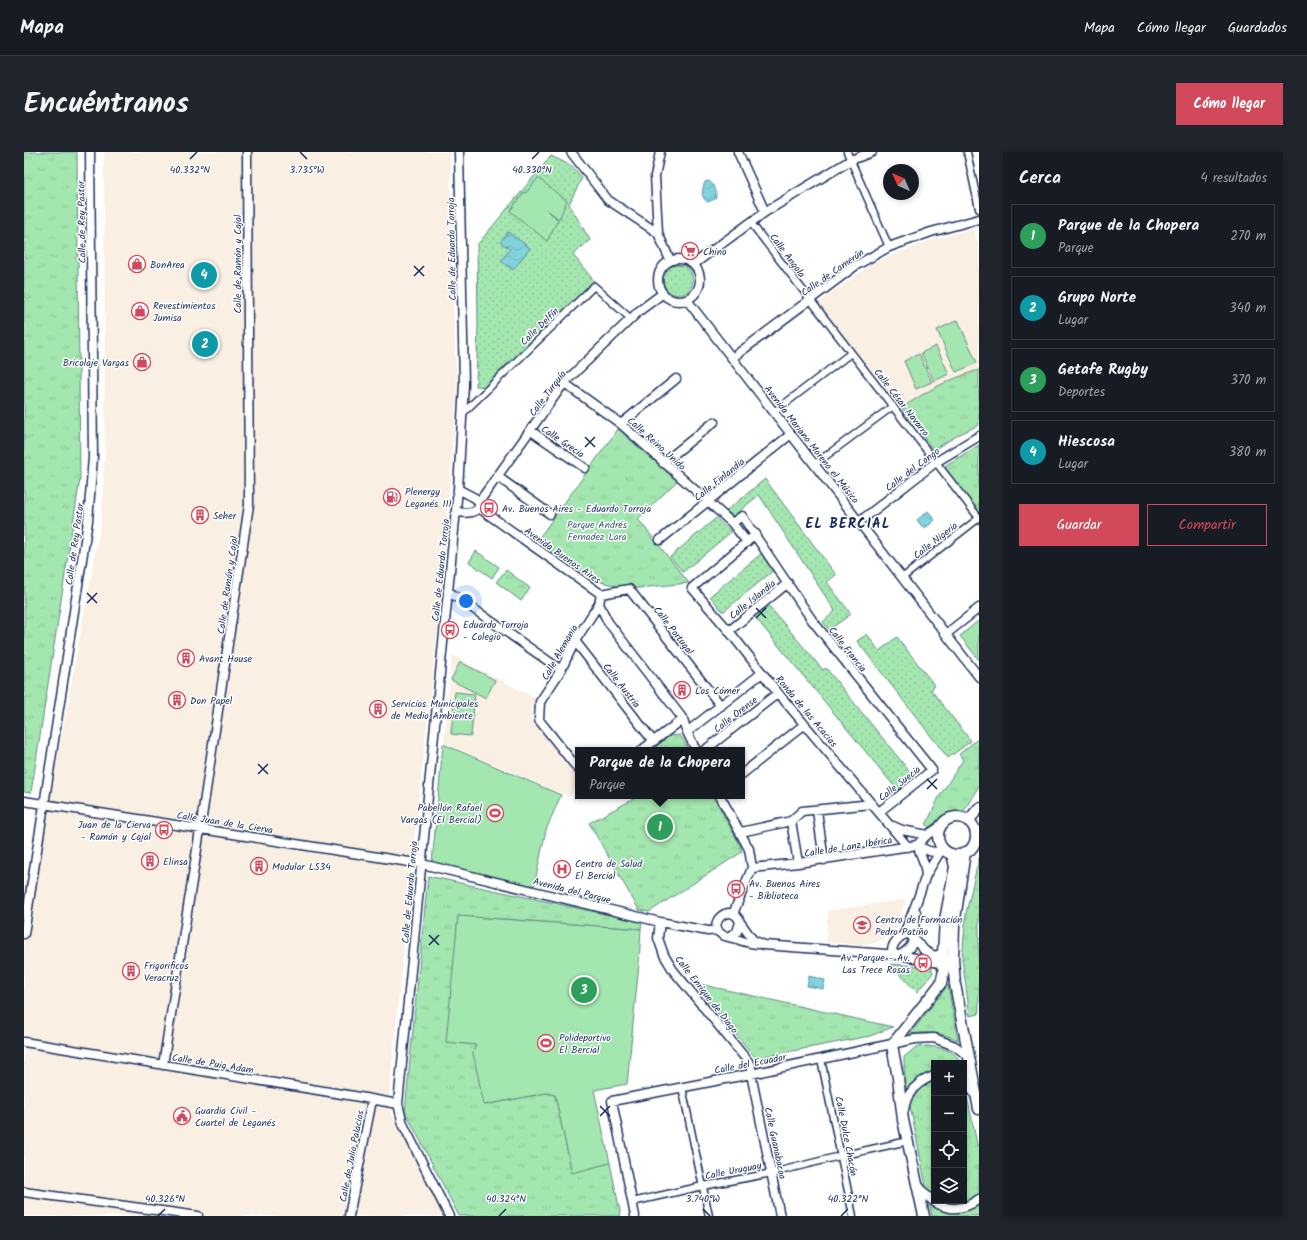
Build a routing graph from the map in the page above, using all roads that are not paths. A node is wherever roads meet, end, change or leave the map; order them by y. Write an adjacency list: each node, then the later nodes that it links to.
1 (90, 152): 77 (street, Calle de Rey Pastor)
2 (247, 152): 86 (street, Calle de Ramón y Cajal)
3 (459, 152): 29 (street, Calle de Eduardo Torroja)
4 (571, 152): 15 (street)
5 (660, 152): 15 (street)
6 (738, 152): 12 (street)
7 (847, 152): 10 (street)
8 (872, 152): 10 (street)
9 (966, 152): 11 (street)
10 (851, 160): 12 (street); 16 (street)
11 (979, 209)
12 (765, 212): 14 (street)
13 (979, 219): 16 (street, Calle de Camerún)
14 (751, 223): 18 (street); 21 (street, Calle Angola)
15 (658, 233): 17 (street)
16 (889, 247): 21 (street, Calle de Camerún)
17 (670, 260): 18 (street); 19 (street)
18 (694, 264): 20 (street)
19 (662, 294): 20 (street); 22 (street, Calle Turquía)
20 (688, 300): 24 (street, Avenida Mariano Moreno el Músico)
21 (809, 300): 23 (street, Calle César Navarro); 24 (street, Calle de Camerún)
22 (631, 319): 26 (street, Calle Turquía); 29 (street, Calle Delfín)
23 (851, 353): 27 (street, Calle César Navarro); 28 (street)
24 (732, 358): 28 (street, Avenida Mariano Moreno el Músico)
25 (676, 379): 31 (street)
26 (564, 383): 31 (street, Calle Reino Unido); 32 (street, Calle Turquía)
27 (892, 406): 35 (street, Calle César Navarro); 37 (street)
28 (774, 412): 33 (street, Avenida Mariano Moreno el Músico)
29 (462, 414): 40 (street, Calle de Eduardo Torroja)
30 (714, 422): 36 (street)
31 (621, 424): 36 (street, Calle Reino Unido)
32 (531, 431): 38 (street, Calle Grecia); 39 (street, Calle Turquía)
33 (791, 434): 37 (street, Avenida Mariano Moreno el Músico); 41 (street, Calle Finlandia)
34 (979, 436): 35 (street, Calle del Congo)
35 (936, 462): 45 (street, Calle César Navarro); 46 (street, Calle del Congo)
36 (664, 463): 41 (street, Calle Reino Unido)
37 (815, 464): 46 (street, Avenida Mariano Moreno el Músico)
38 (585, 468)
39 (498, 477): 42 (street, Calle Turquía); 44 (street)
40 (458, 489): 42 (street, Avenida Buenos Aires); 43 (street, Calle de Eduardo Torroja)
41 (707, 501): 47 (street, Calle Reino Unido); 49 (street, Calle Finlandia)
42 (479, 505): 43 (street); 54 (street, Avenida Buenos Aires)
43 (456, 512): 53 (street, Calle de Eduardo Torroja)
44 (550, 514)
45 (979, 518): 51 (street, Calle Nigeria)
46 (859, 522): 51 (street, Avenida Mariano Moreno el Músico)
47 (732, 523): 48 (street, Calle Francia); 50 (street, Calle Reino Unido)
48 (756, 534): 50 (street); 52 (street, Calle Francia)
49 (660, 540)
50 (747, 542): 57 (street, Ronda de las Acacias)
51 (902, 578): 58 (street, Avenida Mariano Moreno el Músico)
52 (788, 583): 57 (street, Calle Islandia); 73 (street, Calle Francia)
53 (448, 591): 60 (street); 96 (street, Calle de Eduardo Torroja)
54 (601, 594): 55 (street, Avenida Buenos Aires); 64 (street, Calle Portugal)
55 (599, 604): 59 (street, Calle Alemania); 65 (street)
56 (979, 608): 58 (street)
57 (729, 631): 61 (street, Ronda de las Acacias)
58 (946, 634): 62 (street, Avenida Mariano Moreno el Músico)
59 (575, 641): 60 (street, Calle Alemania); 68 (street, Calle Austria)
60 (561, 670): 72 (street, Calle Alemania)
61 (762, 673): 63 (street, Ronda de las Acacias); 64 (street)
62 (979, 677)
63 (778, 693): 66 (street, Ronda de las Acacias); 71 (street, Calle Orense)
64 (721, 706): 67 (street)
65 (683, 719): 67 (street); 68 (street)
66 (805, 724): 74 (street); 78 (street, Ronda de las Acacias)
67 (687, 732): 70 (street)
68 (653, 741): 69 (street)
69 (646, 747)
70 (694, 747)
71 (709, 747)
72 (575, 765)
73 (932, 770): 81 (street, Calle Suecia)
74 (745, 772)
75 (722, 799): 88 (street)
76 (24, 801): 77 (street, Calle Juan de la Cierva)
77 (44, 804): 86 (street, Calle Juan de la Cierva); 104 (street, Calle de Rey Pastor)
78 (872, 804): 80 (street); 81 (street, Ronda de las Acacias)
79 (979, 808): 83 (street)
80 (817, 811): 82 (street); 94 (street)
81 (879, 812): 84 (street, Ronda de las Acacias)
82 (791, 821): 88 (street); 95 (street)
83 (968, 821): 85 (street); 87 (street)
84 (889, 824): 89 (street); 91 (street, Ronda de las Acacias)
85 (941, 826): 89 (street); 92 (street)
86 (200, 828): 96 (street, Calle Juan de la Cierva); 118 (street, Calle de Ramón y Cajal)
87 (977, 829): 93 (street)
88 (741, 832): 97 (street)
89 (927, 835): 90 (street)
90 (918, 845): 91 (street, Calle de Lanz Ibérica); 92 (street); 98 (street)
91 (908, 847): 94 (street, Calle de Lanz Ibérica)
92 (946, 852): 93 (street); 98 (street); 111 (street)
93 (965, 852): 116 (street)
94 (824, 860): 95 (street, Calle de Lanz Ibérica)
95 (798, 863): 97 (street, Calle de Lanz Ibérica)
96 (422, 864): 101 (street, Avenida del Parque); 125 (street, Calle de Eduardo Torroja)
97 (752, 868): 100 (street)
98 (926, 875): 99 (street)
99 (917, 901): 105 (street); 107 (street)
100 (734, 914): 102 (street); 103 (street)
101 (660, 922): 103 (street, Avenida del Parque); 119 (street, Calle Enrique de Diago)
102 (740, 922): 106 (street); 108 (street)
103 (718, 930): 106 (street)
104 (24, 934)
105 (904, 934): 107 (street); 109 (street)
106 (729, 936): 108 (street)
107 (914, 938): 111 (street); 112 (street)
108 (764, 945): 110 (street)
109 (893, 945): 110 (street); 112 (street)
110 (869, 953): 112 (street)
111 (943, 953): 113 (street)
112 (897, 955): 113 (street)
113 (944, 970): 115 (street)
114 (24, 1042): 118 (street, Calle de Puig Adam)
115 (892, 1044): 116 (street, Calle del Ecuador); 117 (street, Calle del Ecuador); 127 (street)
116 (968, 1056): 123 (street)
117 (821, 1059): 119 (street, Calle del Ecuador); 129 (street, Calle Dulce Chacón)
118 (163, 1065): 124 (street, Calle de Puig Adam)
119 (751, 1074): 122 (street, Calle del Ecuador); 130 (street, Calle Guanabacoa)
120 (931, 1077): 127 (street)
121 (967, 1085): 123 (street)
122 (682, 1087): 132 (street); 135 (street, Calle del Ecuador)
123 (977, 1093): 126 (street)
124 (372, 1100): 125 (street, Calle de Puig Adam); 137 (street, Calle de Julio Palacios)
125 (398, 1104): 138 (street, Calle de Eduardo Torroja)
126 (979, 1109)
127 (903, 1120): 128 (street)
128 (908, 1142): 129 (street, Calle Uruguay); 131 (street)
129 (840, 1156): 130 (street, Calle Uruguay); 142 (street, Calle Dulce Chacón)
130 (772, 1173): 132 (street, Calle Uruguay); 141 (street, Calle Guanabacoa)
131 (918, 1185): 134 (street); 143 (street)
132 (703, 1186): 135 (street, Calle Uruguay); 140 (street)
133 (24, 1192): 136 (street)
134 (979, 1199)
135 (632, 1202): 139 (street)
136 (198, 1216)
137 (349, 1216)
138 (450, 1216)
139 (635, 1216)
140 (709, 1216)
141 (780, 1216)
142 (853, 1216)
143 (924, 1216)

